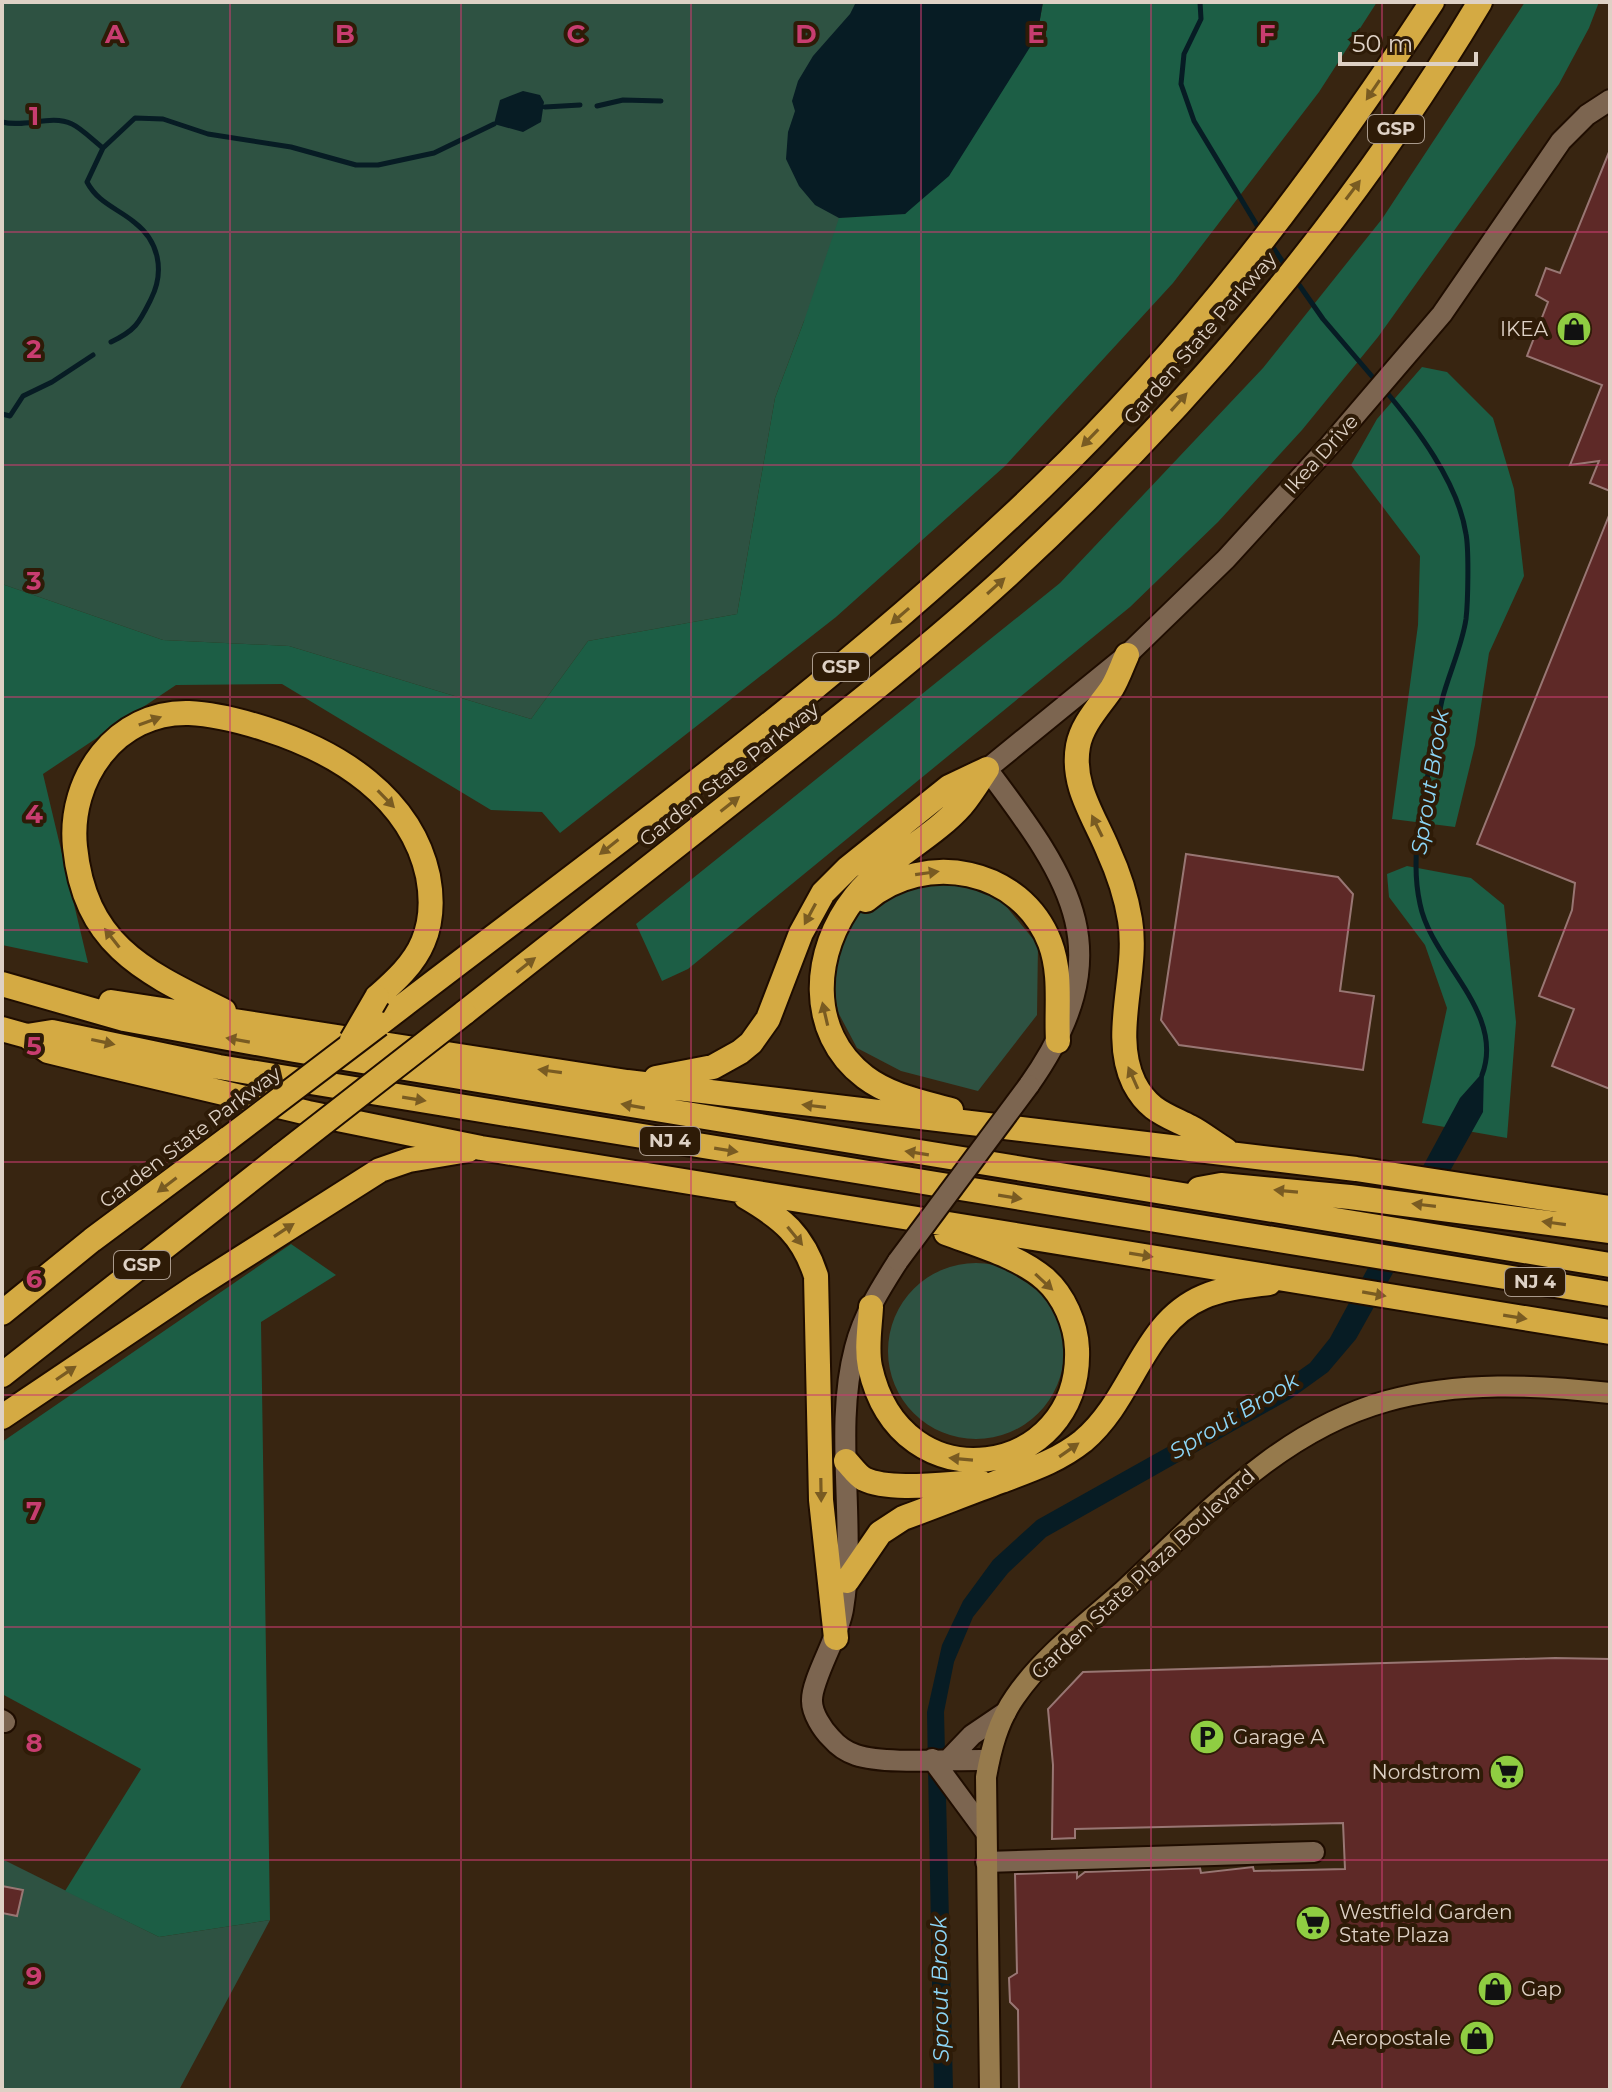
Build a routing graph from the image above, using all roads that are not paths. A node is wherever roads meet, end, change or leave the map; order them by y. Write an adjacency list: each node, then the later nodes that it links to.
1 (1432, 2): 13 (highway, Garden State Parkway / GSP, one-way to 13, bridge)
2 (1480, 2): 32 (highway, Garden State Parkway / GSP, one-way to 2, bridge)
3 (1610, 100): 4 (street, Ikea Drive)
4 (1127, 655): 5 (street, Ikea Drive); 17 (highway, one-way to 4)
5 (987, 769): 6 (highway); 12 (street); 14 (highway, one-way to 14)
6 (837, 925): 12 (highway, one-way to 12); 15 (highway, one-way to 6)
7 (2, 984): 8 (highway, NJ 4)
8 (48, 997): 9 (highway); 19 (highway, NJ 4, one-way to 8)
9 (248, 1023): 13 (highway, one-way to 13, bridge); 14 (highway, one-way to 9)
10 (2, 1029): 11 (highway, NJ 4)
11 (27, 1036): 16 (highway); 28 (highway, NJ 4, one-way to 28)
12 (1058, 1041): 29 (street, bridge)
13 (347, 1049): 30 (highway, Garden State Parkway / GSP, one-way to 30, bridge)
14 (627, 1082): 15 (highway, one-way to 14)
15 (1030, 1132): 17 (highway)
16 (481, 1148): 18 (highway); 34 (highway, one-way to 16)
17 (1230, 1153): 22 (highway)
18 (733, 1190): 24 (highway); 38 (highway, one-way to 38)
19 (1171, 1193): 22 (highway, one-way to 19); 26 (highway, NJ 4)
20 (1550, 1200): 21 (highway); 22 (highway); 23 (highway)
21 (1610, 1202)
22 (1499, 1204): 25 (highway, one-way to 22)
23 (1610, 1208)
24 (899, 1215): 27 (highway, one-way to 27); 29 (highway, one-way to 29)
25 (1610, 1231)
26 (1610, 1265)
27 (1303, 1281): 31 (highway, one-way to 31); 36 (highway, one-way to 27)
28 (1610, 1294)
29 (871, 1307): 35 (street)
30 (2, 1313)
31 (1610, 1332)
32 (2, 1375)
33 (1610, 1393): 39 (street, Garden State Plaza Boulevard)
34 (2, 1417)
35 (846, 1461): 36 (highway); 37 (street)
36 (998, 1482): 37 (highway)
37 (847, 1581): 38 (street)
38 (836, 1638): 40 (street)
39 (1006, 1712): 40 (street); 41 (street, Garden State Plaza Boulevard)
40 (941, 1759): 41 (street); 42 (street)
41 (989, 1760): 42 (street, Garden State Plaza Boulevard)
42 (985, 1831): 44 (street, Garden State Plaza Boulevard)
43 (1314, 1852): 44 (street)
44 (986, 1862): 45 (street, Garden State Plaza Boulevard)
45 (990, 2090)

